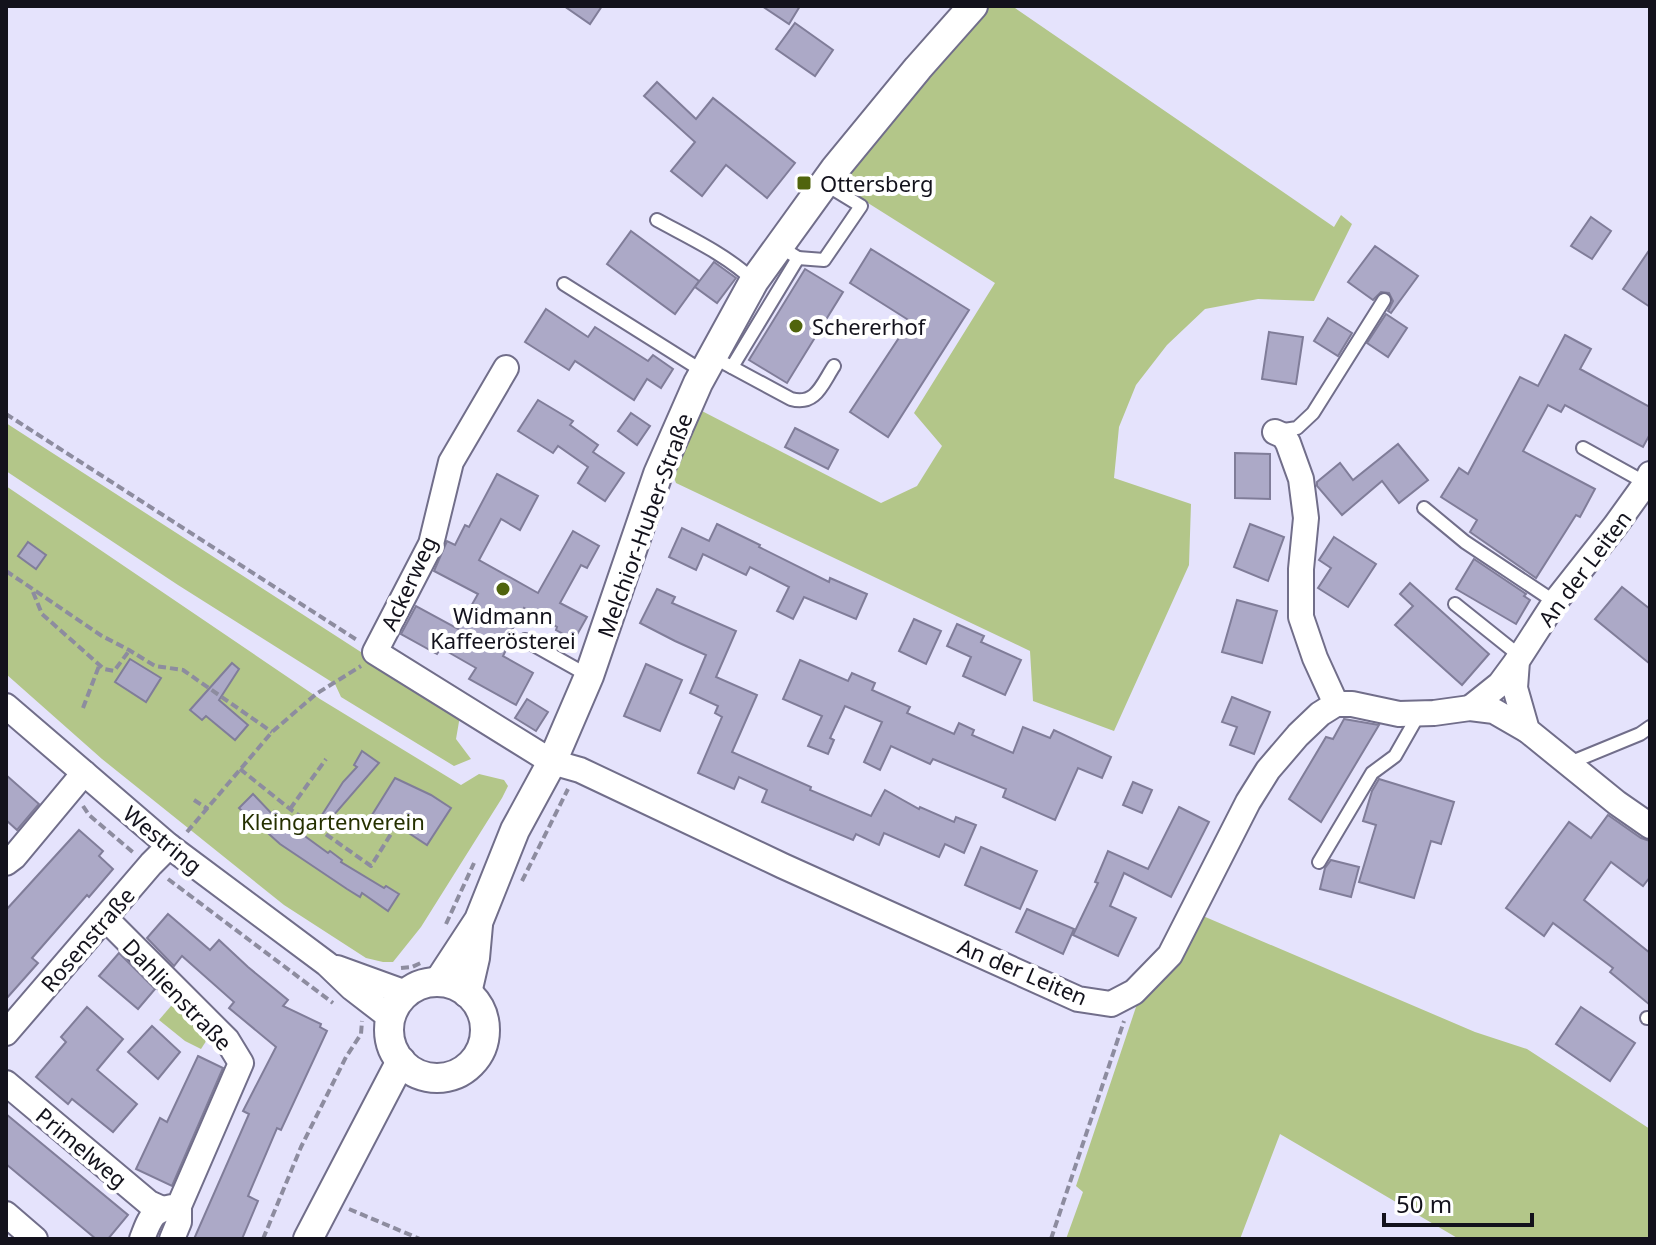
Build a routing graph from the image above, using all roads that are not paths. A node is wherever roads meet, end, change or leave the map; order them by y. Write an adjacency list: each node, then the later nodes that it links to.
1 (973, 6): 2 (street, Melchior-Huber-Straße)
2 (825, 184): 4 (street, Melchior-Huber-Straße); 4 (lane)
3 (657, 220): 5 (lane)
4 (789, 252): 5 (street, Melchior-Huber-Straße); 8 (lane)
5 (754, 281): 8 (street, Melchior-Huber-Straße)
6 (564, 284): 8 (lane)
7 (1384, 300): 11 (lane)
8 (716, 365): 9 (lane); 19 (street, Melchior-Huber-Straße)
9 (834, 366)
10 (506, 368): 26 (street, Ackerweg)
11 (1275, 432): 20 (street)
12 (1583, 448): 13 (lane)
13 (1648, 478): 15 (street, An der Leiten)
14 (1424, 508): 15 (lane)
15 (1555, 602): 18 (street, An der Leiten)
16 (1455, 604): 18 (lane)
17 (525, 640): 19 (lane)
18 (1518, 659): 22 (street, An der Leiten); 25 (street)
19 (589, 676): 26 (street, Melchior-Huber-Straße)
20 (1336, 704): 23 (street); 26 (street, An der Leiten)
21 (6, 706): 28 (street, Westring)
22 (1470, 708): 23 (street); 25 (street)
23 (1419, 714): 31 (lane)
24 (1650, 727): 27 (lane)
25 (1527, 730): 27 (street)
26 (552, 762): 34 (street, Melchior-Huber-Straße)
27 (1567, 764): 29 (street)
28 (77, 782): 30 (street, Westring); 32 (street)
29 (1650, 826)
30 (169, 846): 33 (street, Rosenstraße); 37 (street, Westring)
31 (1319, 862)
32 (6, 863)
33 (105, 918): 38 (street, Rosenstraße); 43 (street, Dahlienstraße)
34 (479, 920): 35 (street); 36 (street)
35 (433, 971): 36 (street); 37 (street)
36 (467, 993): 40 (street)
37 (387, 999): 39 (street)
38 (6, 1033)
39 (401, 1061): 40 (street); 42 (street)
40 (433, 1077): 42 (street)
41 (6, 1083): 43 (street, Primelweg)
42 (368, 1127): 48 (street)
43 (170, 1207): 46 (street, Dahlienstraße); 47 (street, Dahlienstraße)
44 (6, 1214): 45 (street)
45 (32, 1238)
46 (142, 1239)
47 (172, 1239)
48 (308, 1239)

